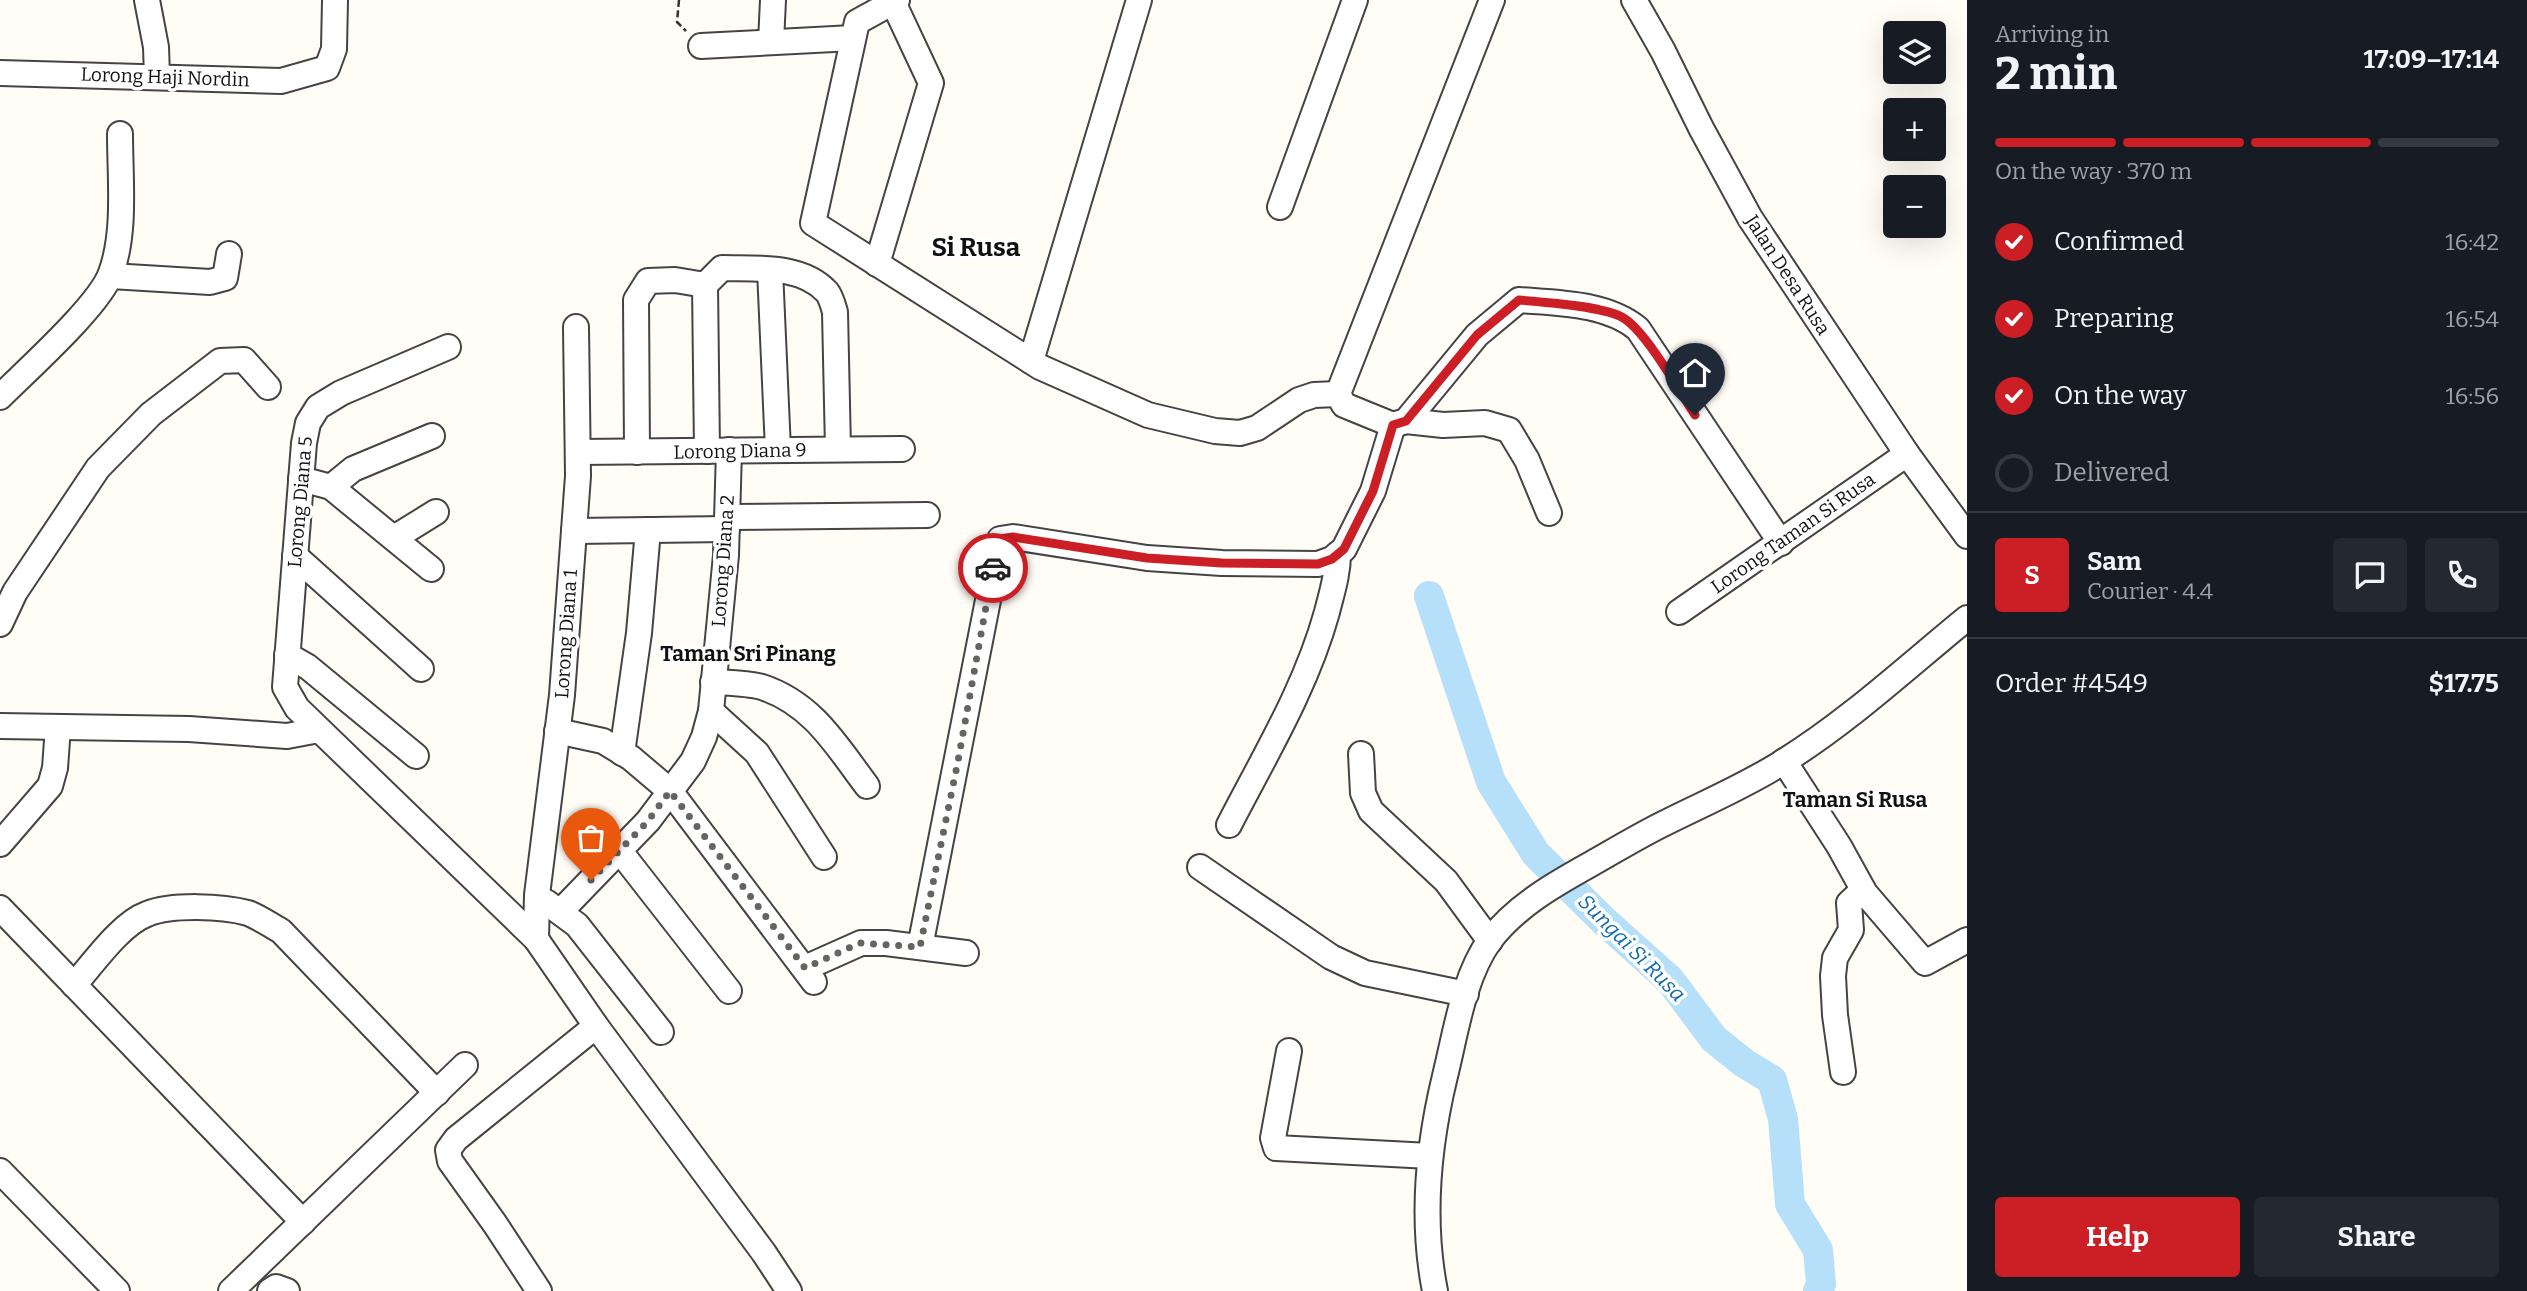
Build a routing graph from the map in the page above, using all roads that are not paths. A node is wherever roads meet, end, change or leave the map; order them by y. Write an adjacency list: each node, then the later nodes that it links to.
1 (146, 0): 13 (street)
2 (335, 0): 13 (street, Lorong Haji Nordin)
3 (773, 0): 10 (street)
4 (1139, 0): 23 (street)
5 (1355, 0): 15 (street)
6 (1492, 0): 25 (street)
7 (1633, 0): 35 (street, Jalan Desa Rusa)
8 (895, 1): 9 (street); 17 (street)
9 (853, 38): 10 (street); 17 (street)
10 (771, 42): 11 (street)
11 (701, 46)
12 (0, 73): 13 (street, Lorong Haji Nordin)
13 (157, 77)
14 (120, 134): 19 (street)
15 (1280, 207)
16 (229, 254): 19 (street)
17 (877, 264): 23 (street)
18 (770, 270): 20 (street); 29 (street); 31 (street)
19 (111, 276): 26 (street)
20 (705, 285): 32 (street, Lorong Diana 2); 34 (street)
21 (576, 327): 33 (street, Lorong Diana 1)
22 (448, 346): 36 (street, Lorong Diana 5)
23 (1031, 361): 25 (street)
24 (268, 387): 52 (street)
25 (1338, 394): 27 (street)
26 (0, 397)
27 (1399, 423): 39 (street); 46 (street); 47 (street)
28 (432, 436): 37 (street)
29 (838, 449): 30 (street, Lorong Diana 9); 31 (street, Lorong Diana 9)
30 (902, 449)
31 (778, 450): 32 (street, Lorong Diana 9)
32 (718, 451): 34 (street, Lorong Diana 9); 41 (street, Lorong Diana 2)
33 (578, 452): 34 (street, Lorong Diana 9); 43 (street, Lorong Diana 1)
34 (637, 452)
35 (1908, 454): 44 (street, Jalan Desa Rusa); 46 (street, Lorong Taman Si Rusa)
36 (300, 479): 37 (street); 48 (street, Lorong Diana 5)
37 (331, 487): 45 (street)
38 (436, 512): 45 (street)
39 (1549, 513)
40 (927, 515): 41 (street)
41 (727, 523): 42 (street); 55 (street, Lorong Diana 2)
42 (648, 530): 43 (street); 61 (street)
43 (574, 531): 60 (street, Lorong Diana 1)
44 (1967, 536)
45 (394, 538): 49 (street)
46 (1781, 543): 50 (street, Lorong Taman Si Rusa)
47 (1338, 554): 67 (street); 79 (street)
48 (295, 556): 53 (street, Lorong Diana 5); 54 (street)
49 (431, 569)
50 (1679, 611)
51 (1967, 618): 64 (street)
52 (0, 624)
53 (287, 655): 59 (street, Lorong Diana 5); 63 (street)
54 (421, 668)
55 (713, 682): 56 (street, Lorong Diana 2); 65 (street)
56 (711, 712): 66 (street, Lorong Diana 2); 70 (street)
57 (0, 726): 58 (street)
58 (58, 727): 59 (street); 68 (street)
59 (319, 730): 76 (street, Lorong Diana 5)
60 (557, 730): 61 (street); 73 (street, Lorong Diana 1)
61 (622, 753): 66 (street)
62 (1360, 754): 78 (street)
63 (416, 757)
64 (1784, 761): 72 (street); 78 (street)
65 (867, 786)
66 (670, 791): 69 (street, Lorong Diana 2); 79 (street)
67 (1229, 825)
68 (0, 844)
69 (620, 850): 75 (street, Lorong Diana 2); 82 (street)
70 (824, 856)
71 (1200, 867): 83 (street)
72 (1863, 890): 77 (street); 88 (street)
73 (537, 895): 75 (street); 76 (street, Lorong Diana 1)
74 (0, 908): 81 (street)
75 (560, 912): 85 (street)
76 (536, 939): 84 (street, Lorong Diana 5)
77 (1967, 940)
78 (1490, 941): 83 (street)
79 (920, 947): 80 (street)
80 (966, 953)
81 (74, 985): 89 (street); 92 (street)
82 (729, 990)
83 (1466, 994): 90 (street)
84 (596, 1026): 97 (street); 98 (street, Lorong Diana 5)
85 (662, 1031)
86 (1289, 1051): 90 (street)
87 (465, 1065): 89 (street)
88 (1843, 1072)
89 (437, 1093): 92 (street)
90 (1430, 1156): 99 (street)
91 (0, 1171): 93 (street)
92 (303, 1222): 94 (street)
93 (117, 1291)
94 (231, 1291)
95 (270, 1291): 96 (street)
96 (287, 1291)
97 (539, 1291)
98 (789, 1291)
99 (1436, 1291)

